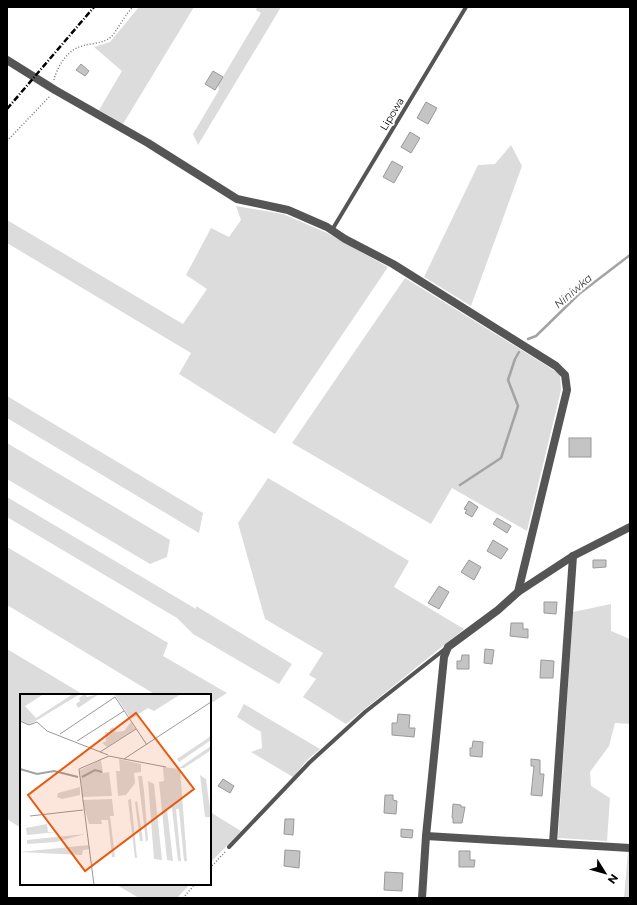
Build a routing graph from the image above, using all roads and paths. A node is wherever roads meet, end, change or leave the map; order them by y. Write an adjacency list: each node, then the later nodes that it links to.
1 (132, 7): 4 (path)
2 (466, 7): 6 (lane, Lipowa)
3 (7, 60): 4 (street)
4 (55, 90): 5 (path); 6 (street)
5 (7, 141)
6 (332, 230): 9 (street)
7 (630, 527): 8 (street)
8 (573, 556): 9 (street); 12 (street)
9 (518, 592): 10 (street)
10 (448, 647): 11 (street); 13 (lane)
11 (426, 836): 12 (street); 18 (street)
12 (553, 843): 14 (street)
13 (229, 847): 15 (path)
14 (630, 848)
15 (211, 867)
16 (194, 885): 17 (path)
17 (182, 898)
18 (422, 898)

